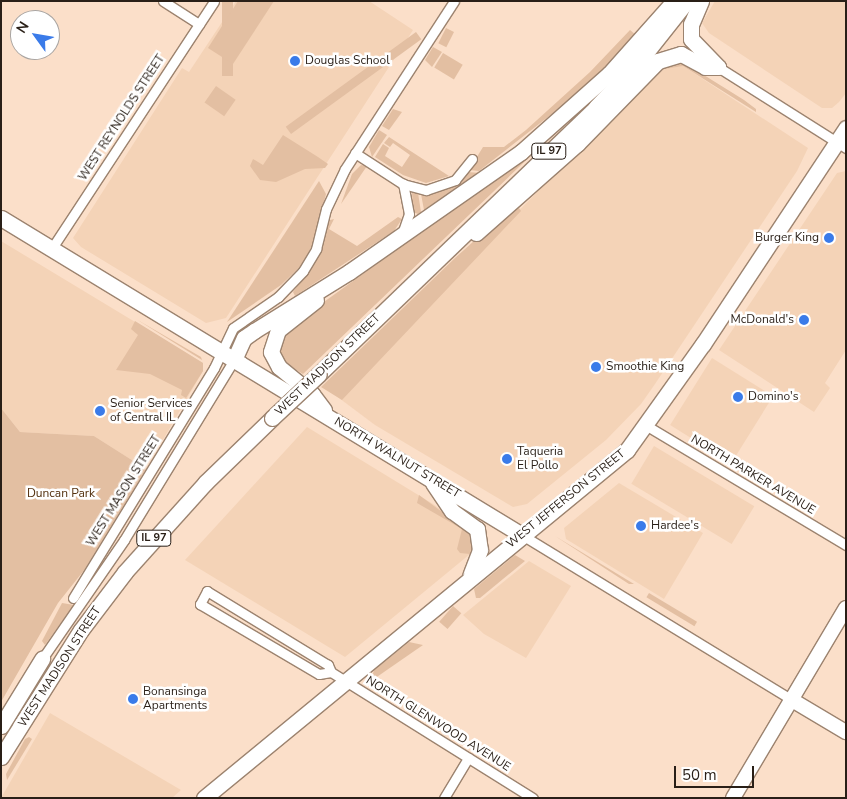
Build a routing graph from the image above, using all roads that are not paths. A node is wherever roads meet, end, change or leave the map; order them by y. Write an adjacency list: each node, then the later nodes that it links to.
1 (163, 1): 7 (street)
2 (214, 1): 7 (street, WEST REYNOLDS STREET)
3 (454, 1): 11 (street, WEST MASON STREET)
4 (674, 1): 15 (main road)
5 (687, 1): 18 (main road, WEST MADISON STREET / IL 97)
6 (701, 1): 8 (main road)
7 (199, 24): 16 (street, WEST REYNOLDS STREET)
8 (718, 67): 10 (street); 18 (main road)
9 (846, 128): 10 (main road, WEST JEFFERSON STREET)
10 (841, 145): 21 (main road, WEST JEFFERSON STREET)
11 (355, 153): 13 (street); 19 (street, WEST MASON STREET)
12 (472, 159): 13 (street)
13 (403, 184): 15 (street)
14 (1, 218): 16 (main road, NORTH WALNUT STREET)
15 (401, 236): 17 (main road)
16 (52, 248): 19 (main road, NORTH WALNUT STREET)
17 (349, 272): 19 (main road); 20 (main road)
18 (404, 293): 34 (main road, WEST MADISON STREET / IL 97, bridge)
19 (228, 356): 20 (main road, NORTH WALNUT STREET); 26 (street, WEST MASON STREET); 28 (street, WEST MASON STREET)
20 (329, 417): 22 (main road, NORTH WALNUT STREET)
21 (647, 426): 23 (main road, WEST JEFFERSON STREET); 24 (street, NORTH PARKER AVENUE)
22 (430, 479): 23 (main road, NORTH WALNUT STREET); 25 (main road)
23 (522, 535): 25 (main road, WEST JEFFERSON STREET); 31 (street, NORTH WALNUT STREET)
24 (846, 546)
25 (470, 578): 30 (main road, WEST JEFFERSON STREET)
26 (73, 598)
27 (846, 608): 31 (street)
28 (42, 659): 32 (main road)
29 (330, 672): 29 (street, NORTH GLENWOOD AVENUE); 30 (street, NORTH GLENWOOD AVENUE)
30 (346, 682): 35 (street, NORTH GLENWOOD AVENUE); 36 (main road, WEST JEFFERSON STREET)
31 (792, 700): 33 (street); 39 (street)
32 (1, 726)
33 (846, 732)
34 (1, 756)
35 (468, 758): 37 (street); 38 (street, NORTH GLENWOOD AVENUE)
36 (204, 798)
37 (444, 798)
38 (533, 798)
39 (732, 798)

